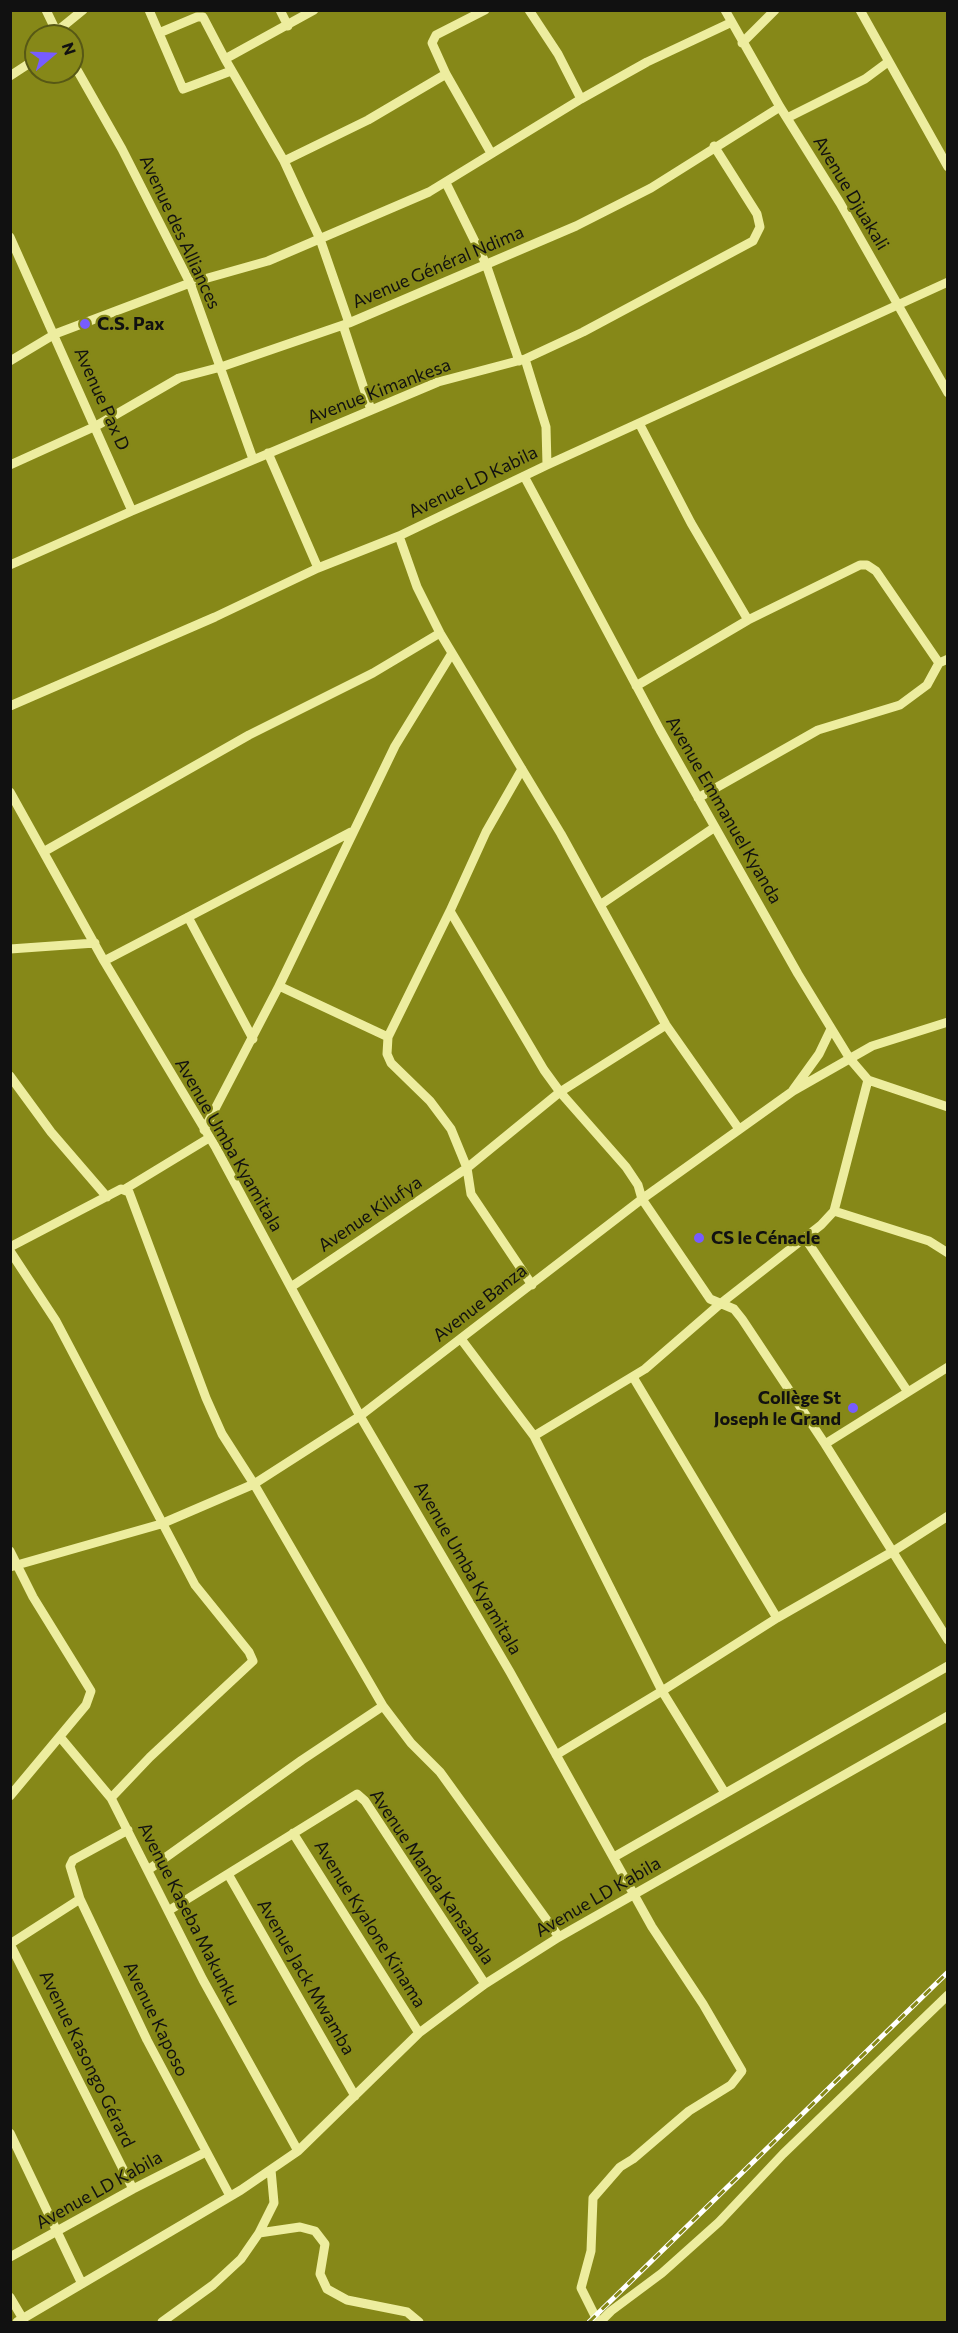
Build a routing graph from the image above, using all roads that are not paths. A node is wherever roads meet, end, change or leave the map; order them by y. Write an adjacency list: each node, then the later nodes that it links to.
1 (46, 10): 13 (street)
2 (83, 10): 14 (street)
3 (149, 10): 16 (street)
4 (280, 10): 15 (street)
5 (314, 10): 15 (street)
6 (484, 10): 11 (street)
7 (529, 10): 25 (street)
8 (724, 10): 12 (street, Avenue Djuakali)
9 (775, 10): 17 (street)
10 (860, 10): 19 (street)
11 (469, 14): 22 (street)
12 (730, 23): 17 (street, Avenue Djuakali); 25 (street)
13 (52, 24)
14 (68, 24)
15 (288, 26): 18 (street)
16 (159, 33): 18 (street); 21 (street)
17 (742, 43): 26 (street, Avenue Djuakali)
18 (225, 59): 21 (street)
19 (888, 62): 27 (street); 31 (street)
20 (24, 67): 23 (street)
21 (231, 71): 30 (street)
22 (446, 74): 29 (street); 30 (street)
23 (10, 76)
24 (84, 82): 37 (street, Avenue des Alliances)
25 (581, 99): 29 (street)
26 (780, 106): 27 (street, Avenue Djuakali); 28 (street, Avenue Général Ndima)
27 (787, 118): 38 (street, Avenue Djuakali)
28 (714, 146): 35 (street, Avenue Général Ndima); 41 (street, Avenue Kimankesa)
29 (491, 153): 32 (street)
30 (284, 161): 34 (street)
31 (948, 167)
32 (446, 183): 34 (street); 35 (street)
33 (10, 237): 40 (street, Avenue Pax D)
34 (320, 239): 37 (street); 39 (street)
35 (486, 264): 39 (street, Avenue Général Ndima); 41 (street)
36 (948, 282): 38 (street, Avenue LD Kabila)
37 (190, 283): 40 (street); 43 (street, Avenue des Alliances)
38 (898, 304): 44 (street, Avenue Djuakali); 46 (street, Avenue LD Kabila)
39 (346, 324): 43 (street, Avenue Général Ndima); 45 (street)
40 (55, 334): 42 (street); 47 (street, Avenue Pax D)
41 (522, 360): 45 (street, Avenue Kimankesa); 51 (street)
42 (10, 361)
43 (221, 367): 47 (street, Avenue Général Ndima); 49 (street, Avenue des Alliances)
44 (948, 393)
45 (371, 410): 48 (street, Avenue Kimankesa)
46 (639, 423): 51 (street, Avenue LD Kabila); 57 (street)
47 (96, 426): 50 (street, Avenue Général Ndima); 53 (street, Avenue Pax D)
48 (268, 453): 49 (street, Avenue Kimankesa); 56 (street)
49 (253, 459): 53 (street, Avenue Kimankesa)
50 (10, 465)
51 (547, 465): 52 (street, Avenue LD Kabila)
52 (524, 476): 54 (street, Avenue LD Kabila); 61 (street, Avenue Emmanuel Kyanda)
53 (132, 511): 55 (street, Avenue Kimankesa)
54 (399, 536): 56 (street, Avenue LD Kabila); 58 (street)
55 (10, 566)
56 (318, 568): 62 (street, Avenue LD Kabila)
57 (748, 621): 60 (street); 61 (street)
58 (440, 633): 59 (street); 68 (street)
59 (452, 653): 63 (street); 67 (street)
60 (944, 661): 65 (street)
61 (636, 686): 65 (street, Avenue Emmanuel Kyanda)
62 (10, 706)
63 (522, 770): 69 (street); 70 (street)
64 (10, 792): 68 (street, Avenue Umba Kyamitala)
65 (698, 798): 66 (street, Avenue Emmanuel Kyanda)
66 (715, 827): 69 (street); 78 (street, Avenue Emmanuel Kyanda)
67 (351, 832): 71 (street); 75 (street)
68 (45, 851): 72 (street, Avenue Umba Kyamitala)
69 (600, 905): 77 (street)
70 (450, 911): 79 (street); 85 (street)
71 (188, 917): 74 (street); 80 (street)
72 (95, 943): 73 (street); 74 (street, Avenue Umba Kyamitala)
73 (10, 949)
74 (104, 961): 88 (street, Avenue Umba Kyamitala)
75 (279, 986): 79 (street); 80 (street)
76 (948, 1022): 81 (street, Avenue Banza)
77 (666, 1025): 85 (street, Avenue Kilufya); 87 (street)
78 (831, 1029): 81 (street, Avenue Emmanuel Kyanda); 84 (street)
79 (388, 1037): 89 (street)
80 (253, 1039): 88 (street)
81 (850, 1059): 83 (street, Avenue Emmanuel Kyanda); 84 (street, Avenue Banza)
82 (10, 1076): 91 (street)
83 (868, 1080): 86 (street); 93 (street)
84 (793, 1091): 87 (street, Avenue Banza)
85 (560, 1092): 89 (street, Avenue Kilufya); 92 (street)
86 (948, 1107)
87 (739, 1129): 92 (street, Avenue Banza)
88 (207, 1134): 90 (street); 98 (street, Avenue Umba Kyamitala)
89 (467, 1168): 97 (street); 98 (street, Avenue Kilufya)
90 (125, 1189): 91 (street); 107 (street)
91 (107, 1197): 95 (street)
92 (642, 1199): 97 (street, Avenue Banza); 99 (street)
93 (834, 1211): 94 (street); 96 (street)
94 (805, 1238): 99 (street); 103 (street)
95 (10, 1249): 109 (street)
96 (948, 1253)
97 (532, 1285): 100 (street, Avenue Banza)
98 (291, 1287): 104 (street, Avenue Umba Kyamitala)
99 (720, 1304): 102 (street); 106 (street)
100 (461, 1339): 104 (street, Avenue Banza); 105 (street)
101 (948, 1367): 103 (street)
102 (633, 1377): 105 (street); 113 (street)
103 (908, 1392): 106 (street)
104 (360, 1416): 107 (street, Avenue Banza); 120 (street, Avenue Umba Kyamitala)
105 (534, 1436): 116 (street)
106 (825, 1444): 111 (street)
107 (254, 1484): 109 (street, Avenue Banza); 117 (street)
108 (948, 1515): 111 (street)
109 (161, 1524): 112 (street, Avenue Banza); 123 (street)
110 (10, 1551): 112 (street)
111 (892, 1552): 113 (street); 114 (street)
112 (13, 1565): 119 (street)
113 (777, 1618): 116 (street)
114 (948, 1640)
115 (948, 1666): 121 (street, Avenue LD Kabila)
116 (662, 1692): 120 (street); 121 (street)
117 (383, 1706): 127 (street); 132 (street)
118 (948, 1716): 129 (street, Avenue LD Kabila)
119 (60, 1737): 122 (street); 123 (street, Avenue Kaseba Makunku)
120 (556, 1755): 126 (street, Avenue Umba Kyamitala)
121 (725, 1793): 126 (street, Avenue LD Kabila)
122 (10, 1796)
123 (111, 1798): 124 (street, Avenue Kaseba Makunku)
124 (128, 1830): 127 (street, Avenue Kaseba Makunku); 130 (street, Avenue Kaposo)
125 (292, 1833): 128 (street, Avenue Manda Kansabala); 134 (street, Avenue Manda Kansabala); 136 (street, Avenue Kyalone Kinama)
126 (614, 1857): 129 (street, Avenue Umba Kyamitala)
127 (148, 1870): 131 (street, Avenue Kaseba Makunku)
128 (228, 1874): 131 (street, Avenue Manda Kansabala); 137 (street, Avenue Jack Mwamba)
129 (634, 1894): 132 (street, Avenue LD Kabila); 152 (street, Avenue Umba Kyamitala)
130 (80, 1899): 133 (street); 140 (street, Avenue Kaposo)
131 (168, 1911): 139 (street, Avenue Kaseba Makunku)
132 (559, 1937): 134 (street, Avenue LD Kabila)
133 (10, 1944): 142 (street, Avenue Kasongo Gérard)
134 (485, 1984): 136 (street, Avenue LD Kabila)
135 (948, 1995): 152 (street)
136 (419, 2033): 137 (street, Avenue LD Kabila)
137 (355, 2096): 139 (street, Avenue LD Kabila)
138 (10, 2133): 144 (street)
139 (298, 2151): 141 (street, Avenue LD Kabila)
140 (204, 2153): 142 (street, Avenue LD Kabila); 143 (street, Avenue Kaposo)
141 (272, 2170): 143 (street, Avenue LD Kabila); 145 (street)
142 (133, 2189): 144 (street, Avenue LD Kabila)
143 (230, 2196): 147 (street, Avenue LD Kabila)
144 (58, 2232): 146 (street, Avenue LD Kabila); 147 (street)
145 (259, 2233): 150 (street); 151 (street)
146 (10, 2257)
147 (82, 2284): 149 (street, Avenue LD Kabila)
148 (10, 2297): 149 (street)
149 (20, 2321)
150 (162, 2322)
151 (419, 2322)
152 (599, 2322)

